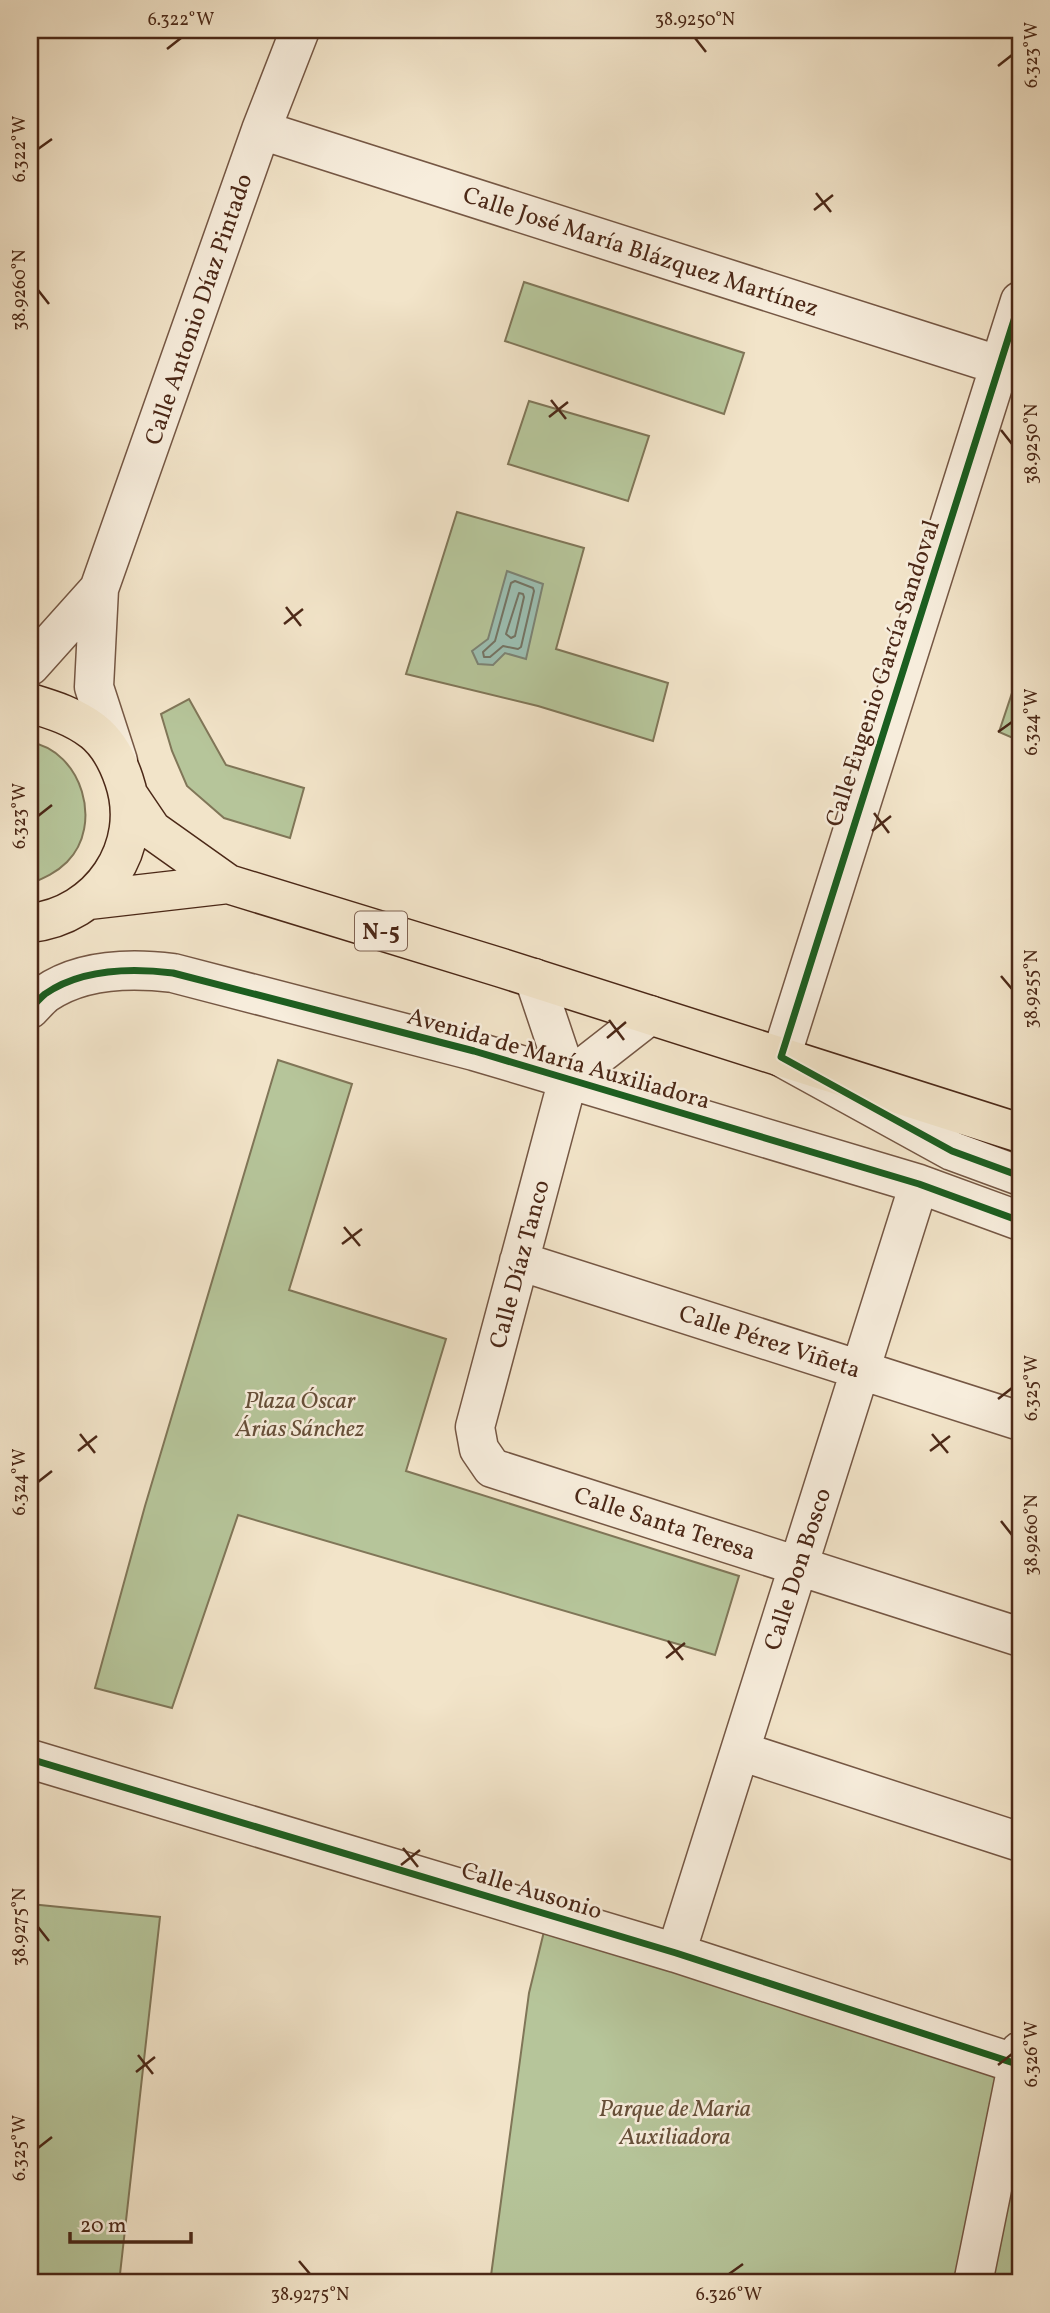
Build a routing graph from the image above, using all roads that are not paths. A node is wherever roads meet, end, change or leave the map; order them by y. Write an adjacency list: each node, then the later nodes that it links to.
1 (300, 30): 2 (street, Calle Antonio Díaz Pintado)
2 (261, 130): 4 (street, Calle José María Blázquez Martínez); 5 (street, Calle Antonio Díaz Pintado)
3 (1020, 301): 4 (street, Calle Eugenio García Sandoval)
4 (1010, 368): 15 (street, Calle Eugenio García Sandoval)
5 (100, 589): 6 (street, Calle Antonio Díaz Pintado); 8 (street, Calle Antonio Díaz Pintado)
6 (30, 666)
7 (30, 704): 8 (highway, N-5)
8 (124, 778): 9 (highway, N-5); 10 (highway, N-5)
9 (228, 884): 10 (highway, N-5); 12 (highway, N-5)
10 (89, 900): 11 (highway, N-5)
11 (34, 926)
12 (534, 978): 14 (highway, N-5); 16 (street)
13 (30, 1009): 16 (street, Avenida de María Auxiliadora)
14 (650, 1016): 15 (highway, N-5); 16 (street)
15 (781, 1057): 17 (highway, N-5); 20 (street)
16 (568, 1079): 21 (street, Avenida de María Auxiliadora); 23 (street, Calle Díaz Tanco)
17 (855, 1081): 18 (street); 19 (highway, N-5)
18 (1020, 1112)
19 (1020, 1133)
20 (1020, 1176)
21 (919, 1184): 22 (street, Avenida de María Auxiliadora); 24 (street, Calle Don Bosco)
22 (1020, 1221)
23 (519, 1261): 24 (street, Calle Pérez Viñeta); 26 (street, Calle Díaz Tanco)
24 (860, 1370): 25 (street, Calle Pérez Viñeta); 27 (street, Calle Don Bosco)
25 (1020, 1421)
26 (479, 1449): 27 (street, Calle Santa Teresa)
27 (798, 1566): 28 (street, Calle Santa Teresa); 29 (street, Calle Don Bosco)
28 (1020, 1637)
29 (740, 1751): 31 (street); 32 (street, Calle Don Bosco)
30 (30, 1759): 32 (street, Calle Ausonio)
31 (1020, 1842)
32 (676, 1953): 33 (street, Calle Ausonio)
33 (1019, 2060): 34 (street)
34 (973, 2283)

